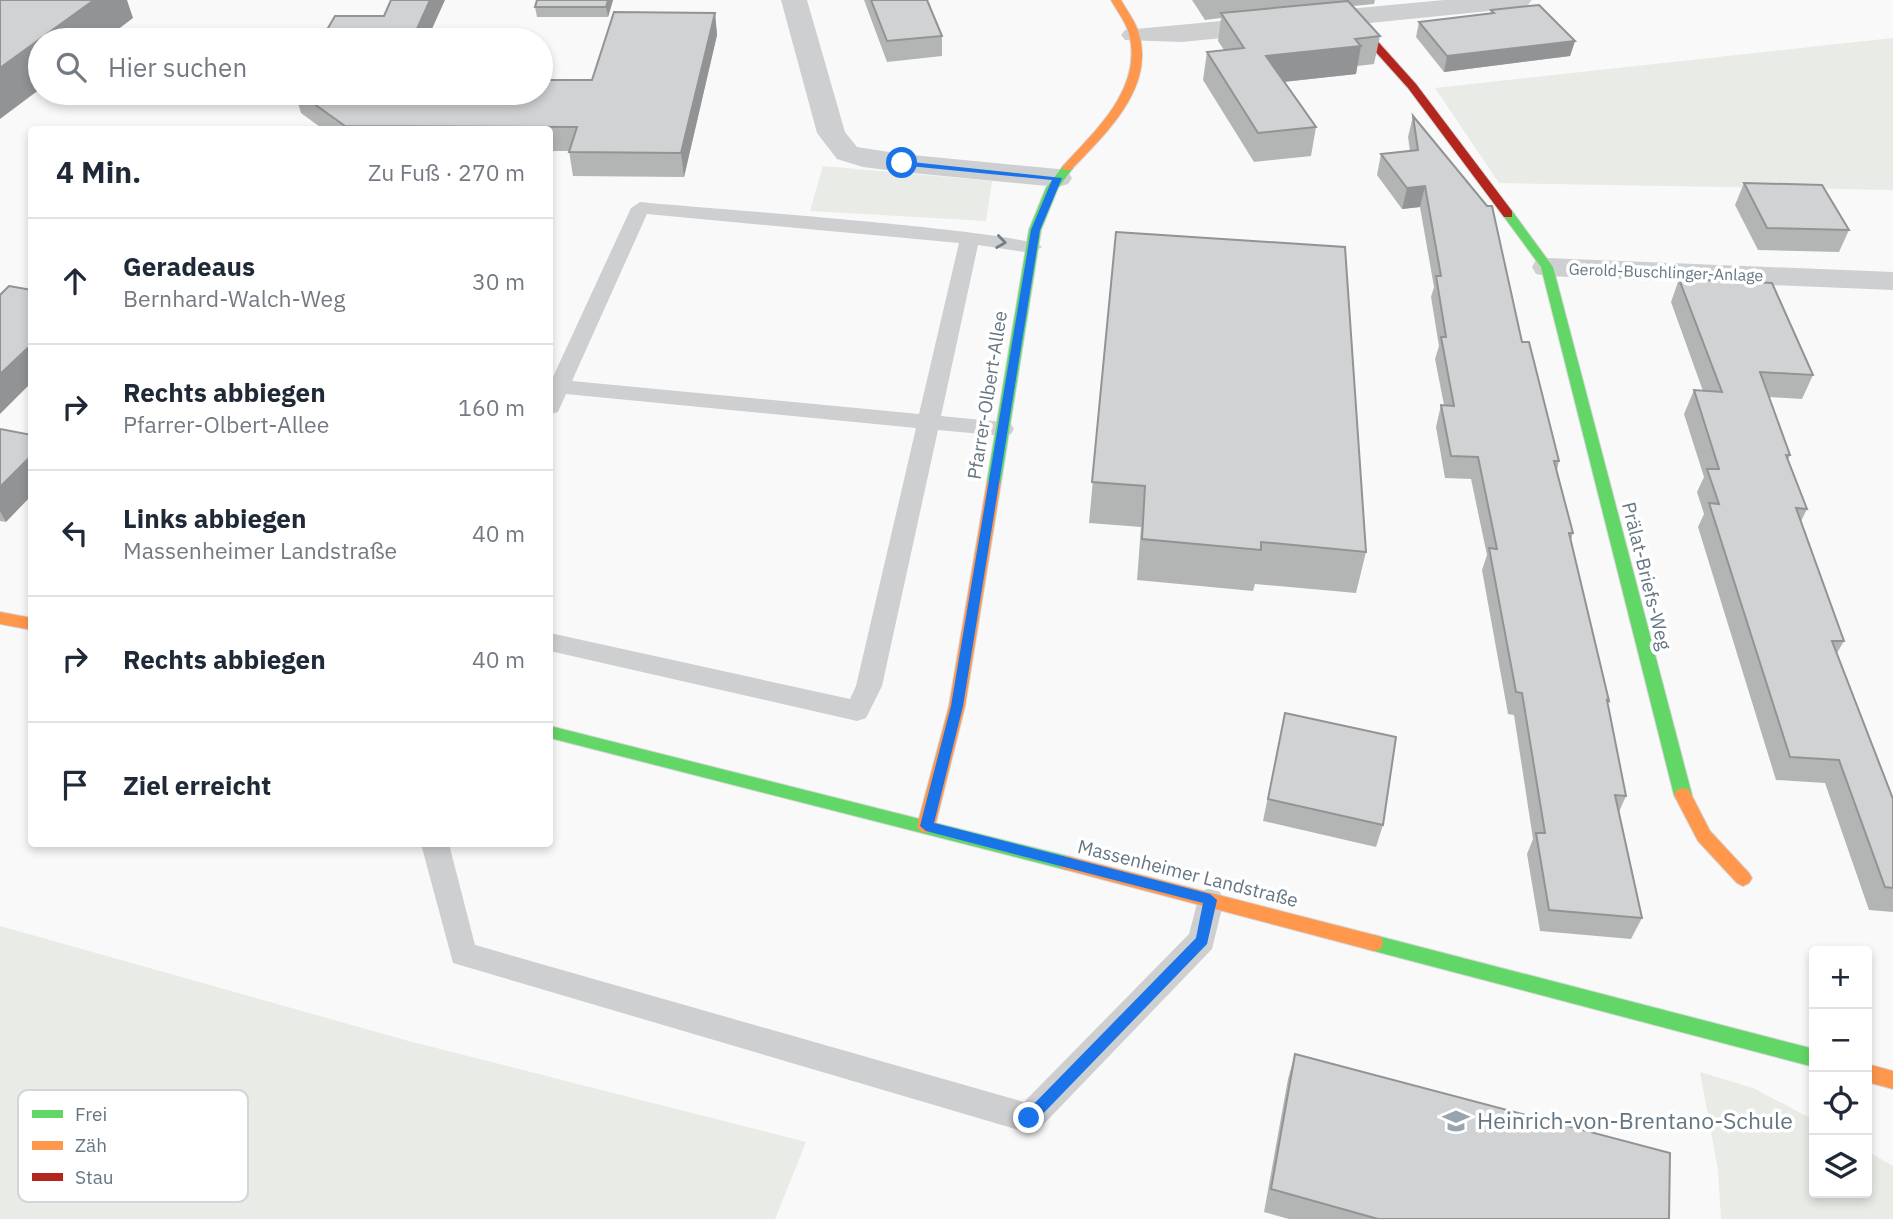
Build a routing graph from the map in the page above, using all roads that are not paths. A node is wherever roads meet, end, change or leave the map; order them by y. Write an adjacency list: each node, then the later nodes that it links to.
1 (794, 0): 7 (street)
2 (1116, 0): 6 (street, Pfarrer-Olbert-Allee)
3 (1519, 0): 4 (street)
4 (1409, 6): 5 (street)
5 (1351, 18): 6 (street); 10 (street, Gerold-Buschlinger-Anlage)
6 (1134, 35): 7 (street, Pfarrer-Olbert-Allee)
7 (1058, 178): 9 (street, Pfarrer-Olbert-Allee)
8 (970, 238): 9 (lane, one-way to 9); 12 (lane); 13 (lane)
9 (1032, 247): 14 (street, Pfarrer-Olbert-Allee)
10 (1547, 267): 11 (street, Gerold-Buschlinger-Anlage); 21 (street, Prälat-Briefs-Weg)
11 (1893, 281)
12 (554, 386): 13 (lane)
13 (928, 422): 14 (lane); 17 (lane)
14 (1003, 429): 19 (street, Pfarrer-Olbert-Allee)
15 (0, 618): 16 (street)
16 (28, 623)
17 (553, 643)
18 (553, 733): 19 (street, Massenheimer Landstraße)
19 (926, 826): 22 (street, Massenheimer Landstraße)
20 (436, 847): 22 (lane)
21 (1743, 878)
22 (1210, 900): 23 (street, Massenheimer Landstraße)
23 (1809, 1057)
24 (1872, 1074): 25 (street)
25 (1893, 1080)

